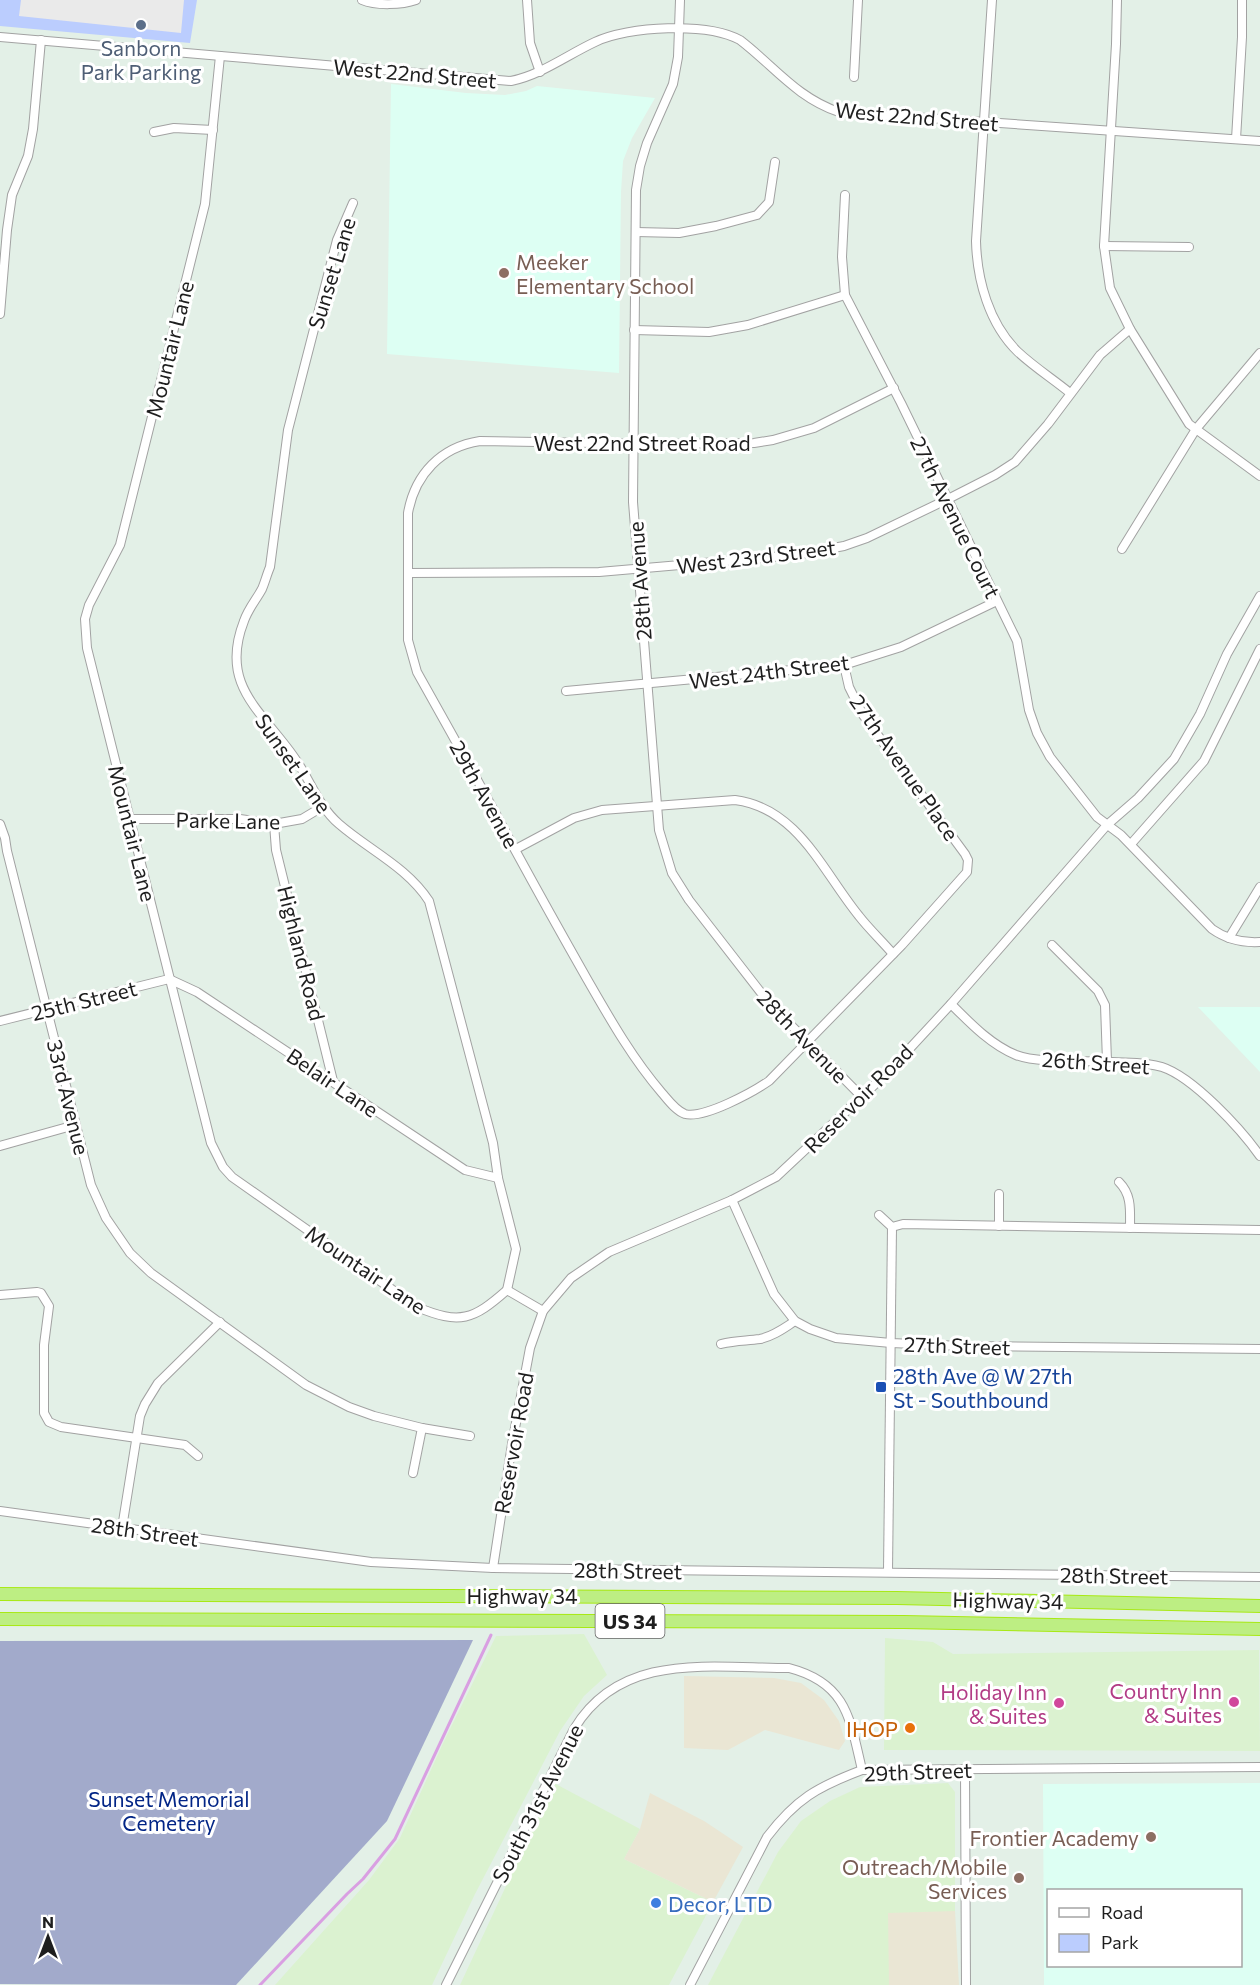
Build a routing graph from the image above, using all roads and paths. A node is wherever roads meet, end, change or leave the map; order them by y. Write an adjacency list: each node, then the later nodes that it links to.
1 (362, 0): 2 (street)
2 (416, 0)
3 (527, 0): 13 (street)
4 (680, 0): 9 (street, 28th Avenue)
5 (858, 0): 14 (street)
6 (992, 0): 15 (street)
7 (1117, 0): 17 (street)
8 (1242, 0): 19 (street)
9 (679, 29): 13 (street, West 22nd Street); 15 (street, West 22nd Street); 25 (street, 28th Avenue)
10 (0, 37): 11 (street, West 22nd Street)
11 (41, 40): 12 (street, West 22nd Street); 24 (street)
12 (220, 56): 13 (street, West 22nd Street); 16 (street, Mountair Lane)
13 (540, 72)
14 (854, 77)
15 (983, 123): 17 (street, West 22nd Street); 34 (street)
16 (213, 130): 18 (street); 51 (street, Mountair Lane)
17 (1111, 131): 19 (street, West 22nd Street); 26 (street)
18 (154, 132)
19 (1236, 139): 20 (street, West 22nd Street)
20 (1260, 141)
21 (775, 162): 25 (street)
22 (845, 195): 28 (street, 27th Avenue Court)
23 (353, 203): 50 (street, Sunset Lane)
24 (4, 230): 29 (street)
25 (636, 232): 31 (street, 28th Avenue)
26 (1104, 246): 27 (street); 30 (street)
27 (1189, 247)
28 (845, 295): 31 (street); 33 (street, 27th Avenue Court)
29 (0, 314)
30 (1130, 329): 34 (street, West 23rd Street); 35 (street)
31 (634, 330): 36 (street, 28th Avenue)
32 (1260, 353): 35 (street)
33 (894, 388): 36 (street, West 22nd Street Road); 39 (street, 27th Avenue Court)
34 (1070, 393): 39 (street, West 23rd Street)
35 (1196, 429): 38 (street); 40 (street)
36 (633, 444): 37 (street, West 22nd Street Road); 41 (street, 28th Avenue)
37 (452, 449): 42 (street, 29th Avenue)
38 (1260, 476)
39 (948, 499): 41 (street, West 23rd Street); 44 (street, 27th Avenue Court)
40 (1122, 549)
41 (637, 569): 42 (street, West 23rd Street); 47 (street, 28th Avenue)
42 (408, 573): 56 (street, 29th Avenue)
43 (1260, 596): 54 (street, Reservoir Road)
44 (997, 601): 46 (street, West 24th Street); 54 (street, 27th Avenue Court)
45 (1260, 649): 55 (street)
46 (844, 665): 47 (street, West 24th Street); 61 (street, 27th Avenue Place)
47 (647, 684): 48 (street, West 24th Street); 49 (street, 28th Avenue)
48 (566, 691)
49 (657, 806): 56 (street); 61 (street); 66 (street, 28th Avenue)
50 (322, 807): 53 (street, Parke Lane); 73 (street, Sunset Lane)
51 (130, 819): 53 (street, Parke Lane); 62 (street, Mountair Lane)
52 (0, 824): 64 (street, 33rd Avenue)
53 (274, 824): 68 (street, Highland Road)
54 (1107, 825): 55 (street, 27th Avenue Court); 63 (street, Reservoir Road)
55 (1131, 844): 58 (street, 27th Avenue Court)
56 (516, 849): 66 (street, 29th Avenue)
57 (1260, 887): 58 (street)
58 (1229, 938): 59 (street)
59 (1260, 942)
60 (1052, 945): 67 (street)
61 (893, 954): 66 (street)
62 (169, 979): 64 (street, 25th Street); 68 (street, Belair Lane); 82 (street, Mountair Lane)
63 (951, 1004): 67 (street, 26th Street); 69 (street, Reservoir Road)
64 (47, 1009): 65 (street, 25th Street); 70 (street, 33rd Avenue)
65 (0, 1021)
66 (808, 1041): 69 (street, 28th Avenue)
67 (1107, 1061): 72 (street, 26th Street)
68 (333, 1081): 73 (street, Belair Lane)
69 (862, 1097): 76 (street, Reservoir Road)
70 (75, 1125): 71 (street); 86 (street, 33rd Avenue)
71 (0, 1146)
72 (1260, 1155)
73 (498, 1178): 82 (street, Sunset Lane)
74 (1119, 1182): 80 (street)
75 (999, 1194): 78 (street)
76 (732, 1200): 84 (street, Reservoir Road); 85 (street, 27th Street)
77 (879, 1215): 79 (street)
78 (999, 1226): 79 (street); 80 (street)
79 (892, 1227): 87 (street)
80 (1130, 1228): 81 (street)
81 (1260, 1230)
82 (507, 1290): 84 (street)
83 (0, 1295): 92 (street)
84 (543, 1311): 97 (street, Reservoir Road)
85 (795, 1321): 87 (street, 27th Street); 88 (street)
86 (220, 1322): 90 (street, 33rd Avenue); 92 (street)
87 (891, 1343): 89 (street, 27th Street); 98 (street)
88 (721, 1344)
89 (1260, 1349)
90 (422, 1428): 91 (street, 33rd Avenue); 94 (street)
91 (470, 1436)
92 (136, 1438): 93 (street); 96 (street)
93 (198, 1456)
94 (413, 1473)
95 (0, 1511): 96 (street, 28th Street)
96 (122, 1528): 97 (street, 28th Street)
97 (493, 1568): 98 (street, 28th Street)
98 (888, 1571): 99 (street, 28th Street)
99 (1260, 1577)
100 (0, 1594): 101 (highway, Highway 34 / US 34)
101 (1260, 1605)
102 (0, 1618): 103 (highway, Highway 34 / US 34)
103 (1260, 1629)
104 (1260, 1767): 105 (street, 29th Street)
105 (965, 1769): 106 (street, 29th Street); 109 (street)
106 (862, 1770): 107 (street, South 31st Avenue); 108 (street, 29th Street)
107 (446, 1985)
108 (690, 1985)
109 (966, 1985)

